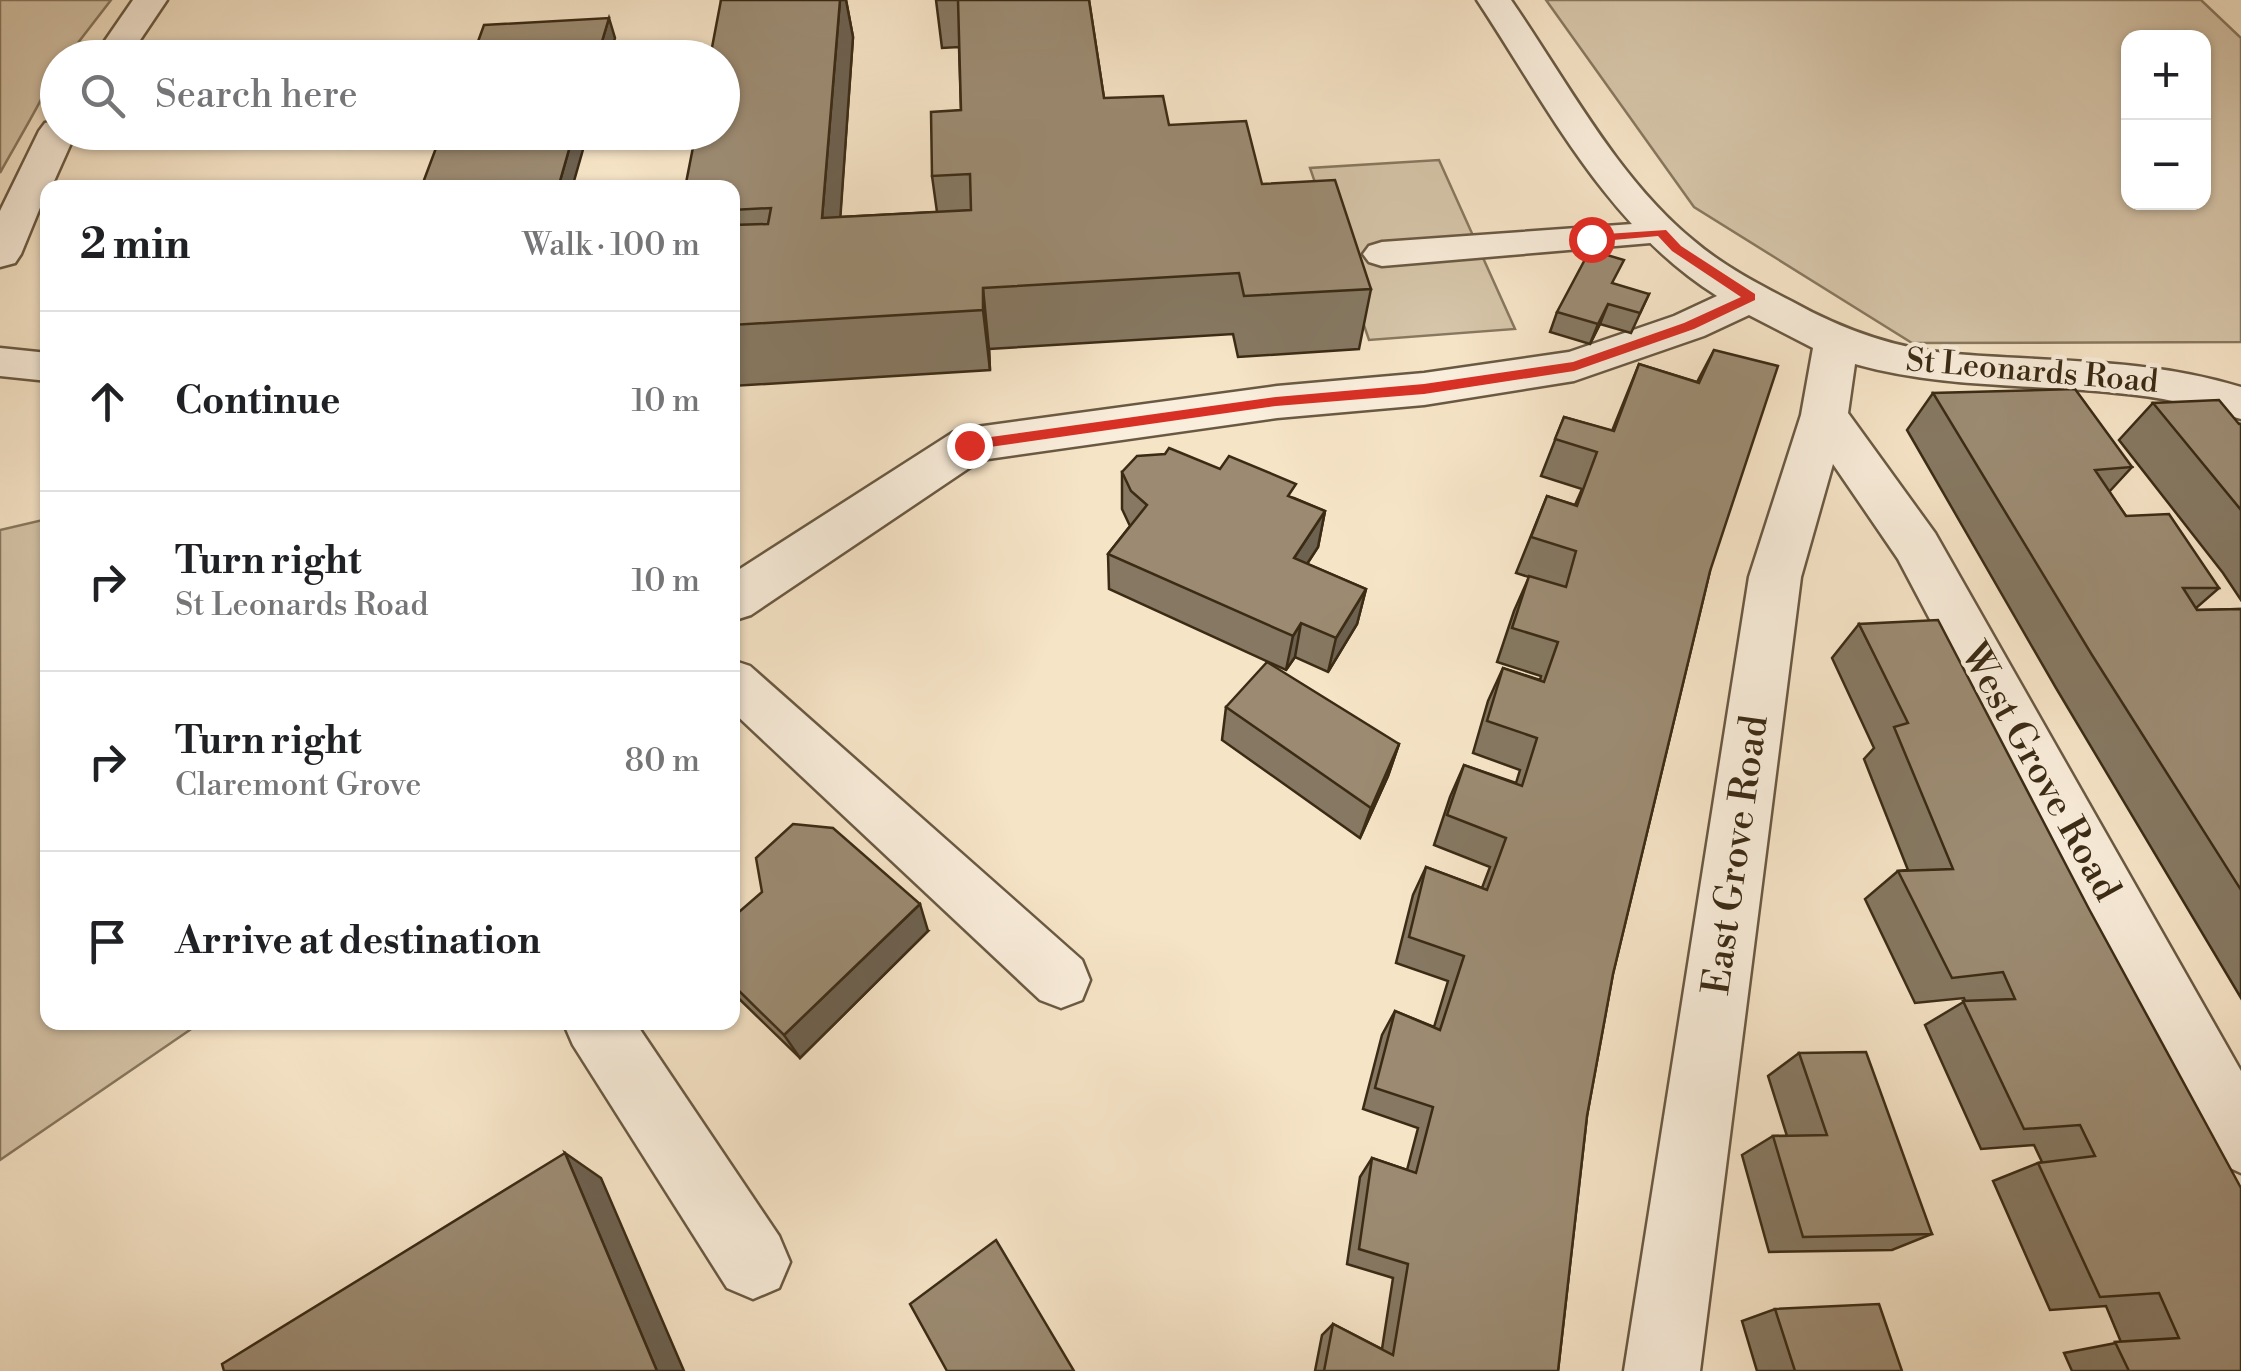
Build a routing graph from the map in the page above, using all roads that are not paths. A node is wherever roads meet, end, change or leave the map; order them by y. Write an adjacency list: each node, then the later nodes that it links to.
1 (150, 0): 3 (street)
2 (1494, 0): 5 (street, St Leonards Road)
3 (122, 40)
4 (49, 150): 6 (street)
5 (1662, 232): 7 (lane); 8 (street, St Leonards Road)
6 (0, 254)
7 (1382, 254)
8 (1750, 297): 9 (street, St Leonards Road); 14 (street)
9 (1836, 344): 12 (street, St Leonards Road); 13 (street, East Grove Road)
10 (0, 362): 11 (lane)
11 (40, 365)
12 (2241, 404)
13 (1824, 415): 18 (street, West Grove Road); 20 (street, East Grove Road)
14 (740, 596)
15 (740, 687): 16 (lane)
16 (1061, 980)
17 (601, 1030): 19 (street)
18 (2241, 1138)
19 (753, 1262)
20 (1662, 1371)

